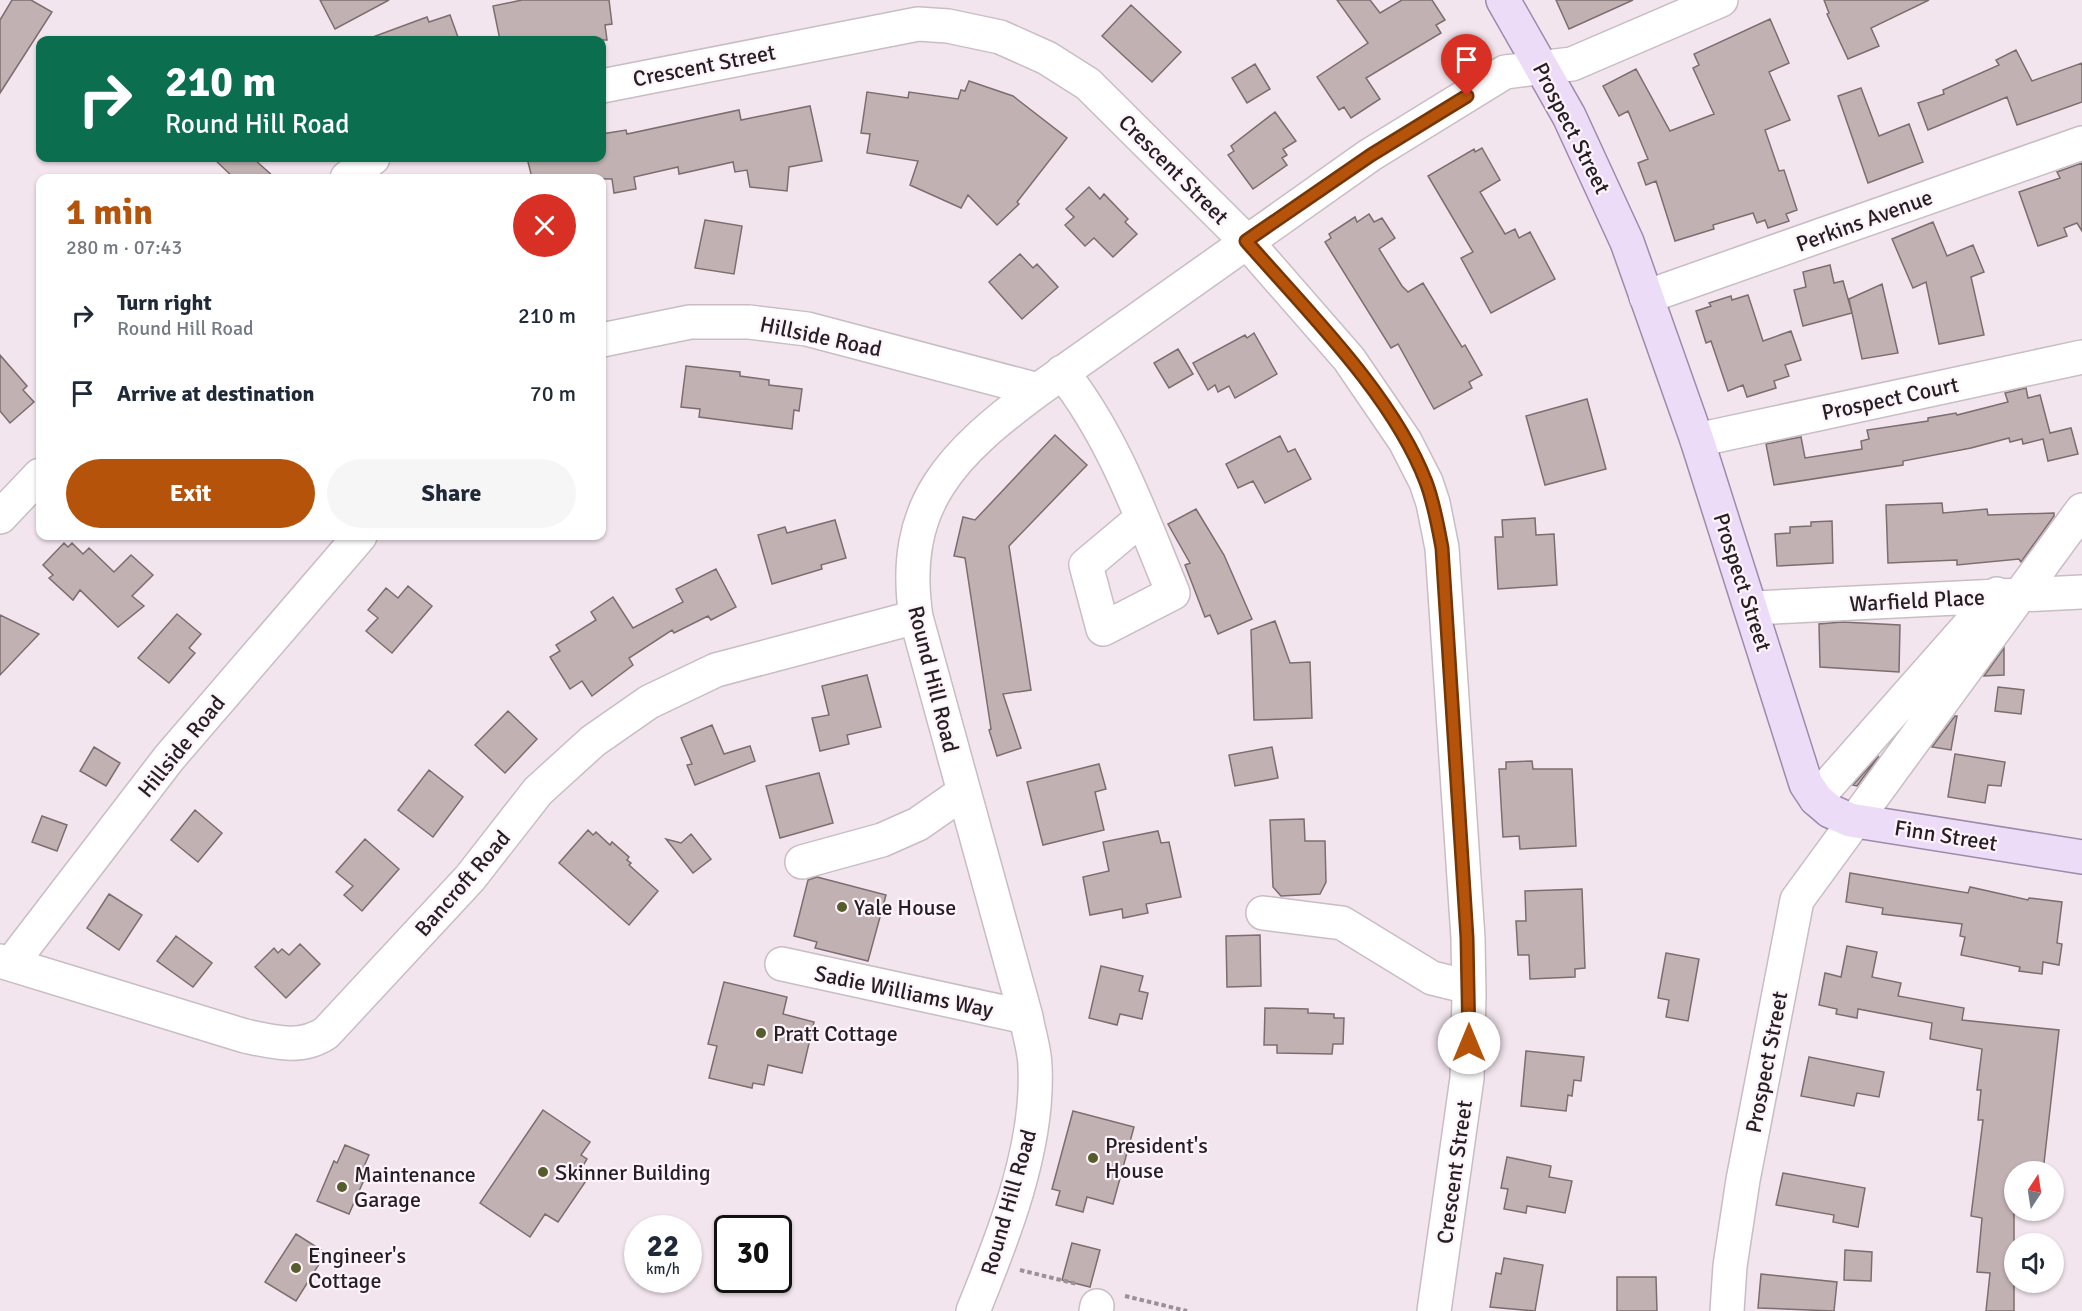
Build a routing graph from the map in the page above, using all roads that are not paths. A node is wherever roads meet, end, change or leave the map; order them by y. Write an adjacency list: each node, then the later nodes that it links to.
1 (1503, 0): 3 (main road, Prospect Street)
2 (1721, 0): 3 (street, Round Hill Road)
3 (1542, 67): 8 (street, Round Hill Road); 9 (main road, Prospect Street)
4 (606, 85): 8 (street, Crescent Street)
5 (2082, 142): 9 (street, Perkins Avenue)
6 (368, 162): 7 (street)
7 (352, 174)
8 (1246, 241): 12 (street, Round Hill Road); 30 (street, Crescent Street)
9 (1646, 297): 13 (main road, Prospect Street)
10 (606, 338): 12 (street, Hillside Road)
11 (2082, 357): 13 (street, Prospect Court)
12 (1050, 381): 18 (street); 22 (street, Round Hill Road)
13 (1697, 440): 21 (main road, Prospect Street)
14 (36, 479): 17 (street)
15 (2082, 498): 24 (street)
16 (2082, 510): 34 (street, Prospect Street)
17 (0, 517)
18 (1142, 518)
19 (357, 540): 28 (street, Hillside Road)
20 (2082, 592): 21 (street, Warfield Place)
21 (1753, 608): 24 (main road, Prospect Street)
22 (916, 618): 23 (street, Round Hill Road); 28 (street, Bancroft Road)
23 (964, 792): 26 (street); 31 (street, Round Hill Road)
24 (1816, 799): 25 (main road, Finn Street)
25 (2082, 857)
26 (802, 862)
27 (1263, 913): 30 (street)
28 (5, 962)
29 (782, 964): 31 (street, Sadie Williams Way)
30 (1469, 987): 33 (street, Crescent Street)
31 (1026, 1017): 32 (street, Round Hill Road)
32 (973, 1311)
33 (1434, 1311)
34 (1727, 1311)

